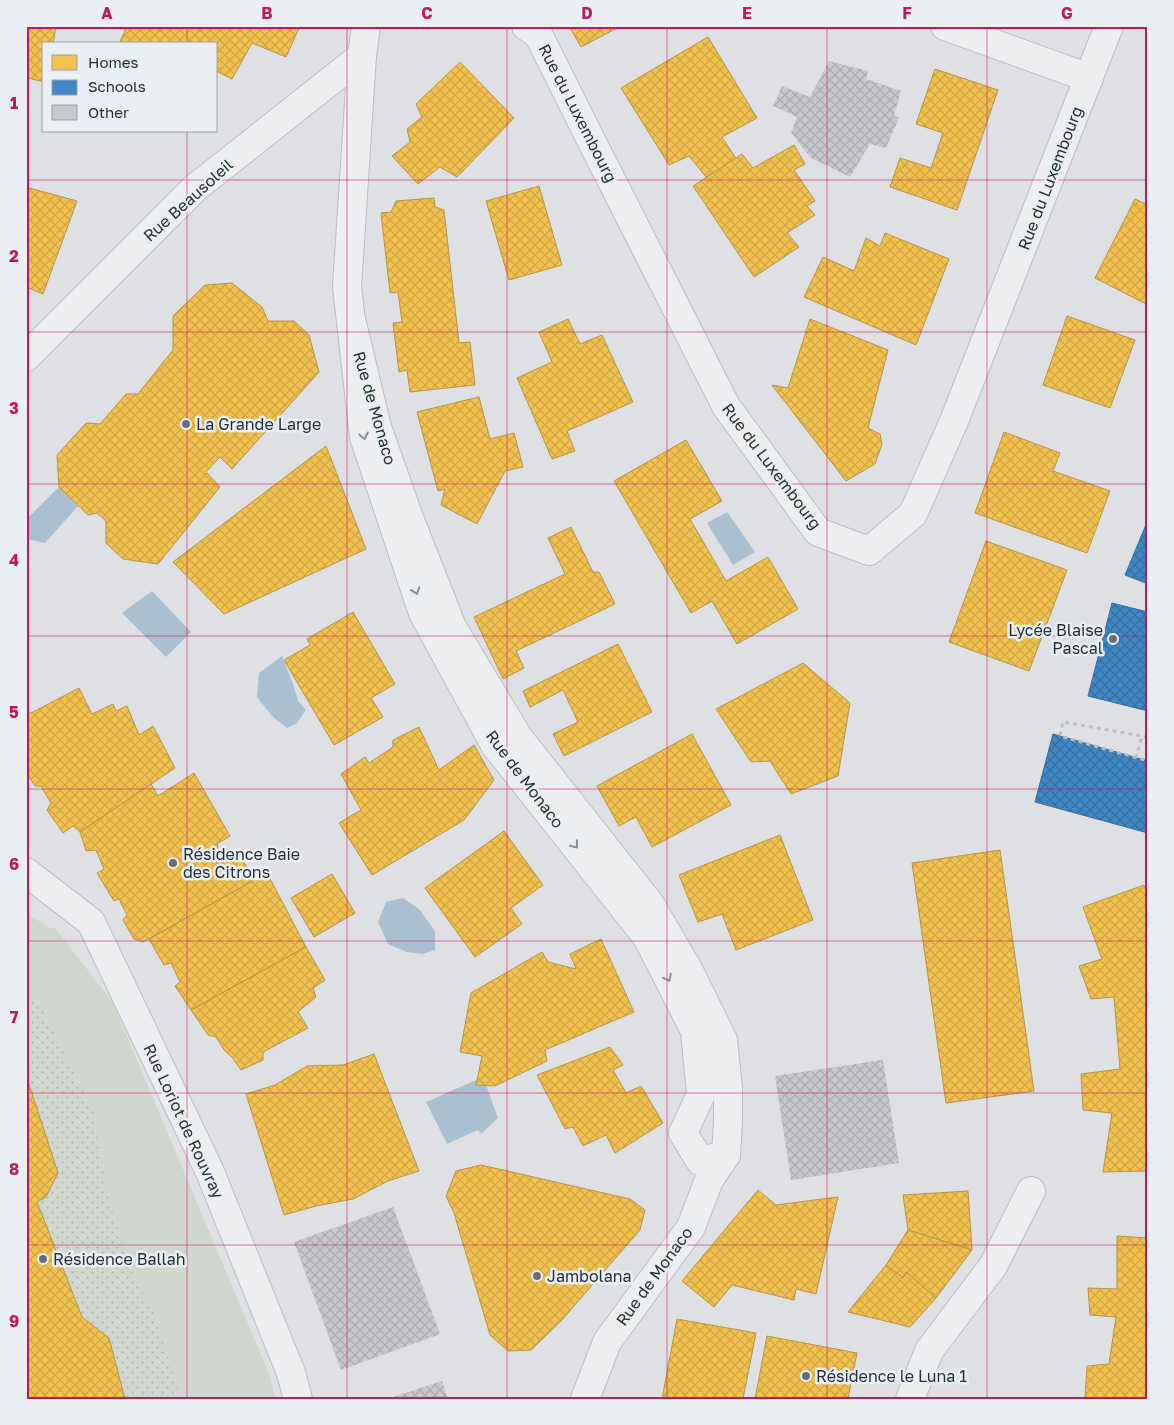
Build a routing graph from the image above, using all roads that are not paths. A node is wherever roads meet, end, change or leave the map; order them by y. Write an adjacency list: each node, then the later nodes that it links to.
1 (366, 26): 5 (street, Rue de Monaco)
2 (526, 26): 6 (street, Rue du Luxembourg)
3 (945, 26): 6 (street)
4 (1109, 26): 6 (street, Rue du Luxembourg)
5 (362, 56): 7 (street, Rue de Monaco); 8 (street, Rue Beausoleil)
6 (1089, 78)
7 (351, 318): 10 (street, Rue de Monaco); 10 (street, Rue de Monaco, one-way to 10)
8 (26, 357)
9 (26, 872): 12 (street, Rue Loriot de Rouvray)
10 (726, 1154): 13 (street, Rue de Monaco)
11 (1031, 1191): 14 (street)
12 (298, 1399)
13 (585, 1399)
14 (910, 1399)

